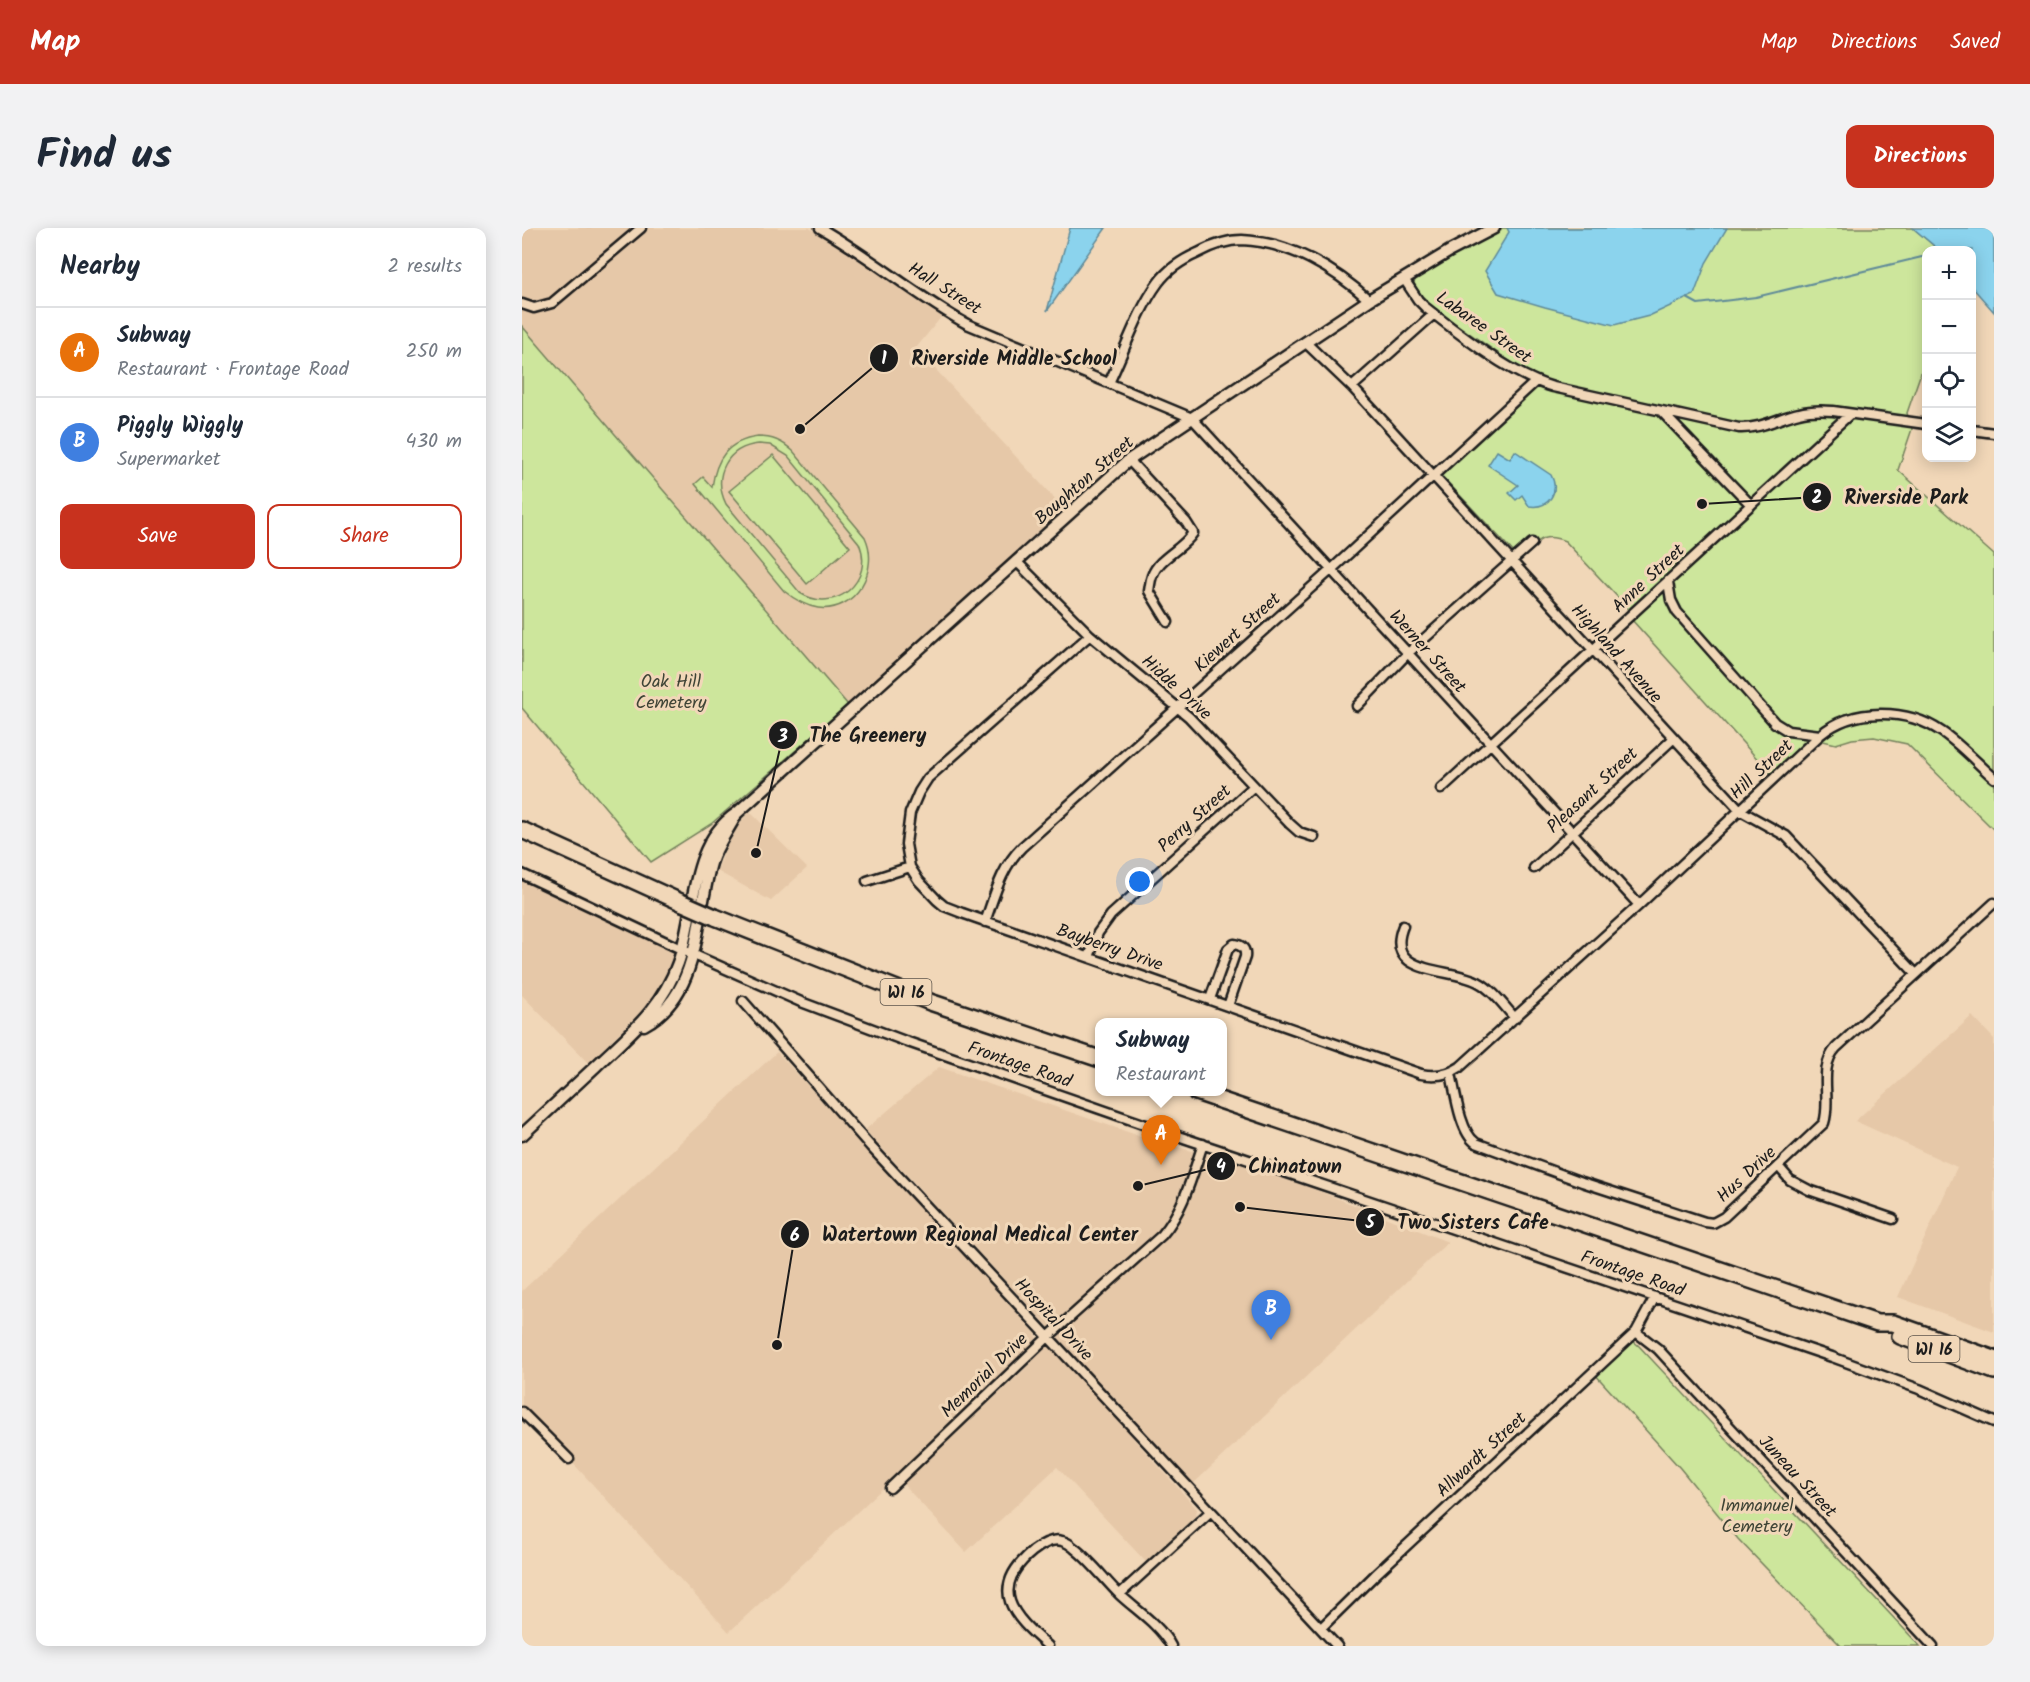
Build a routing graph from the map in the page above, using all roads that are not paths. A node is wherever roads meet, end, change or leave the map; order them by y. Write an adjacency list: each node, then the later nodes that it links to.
1 (641, 228): 6 (street)
2 (820, 228): 10 (street, Hall Street)
3 (1494, 228): 4 (street, Boughton Street)
4 (1404, 279): 5 (street, Boughton Street); 7 (street, Labaree Street)
5 (1369, 300): 8 (street, Boughton Street); 10 (street)
6 (522, 304)
7 (1434, 314): 9 (street, Labaree Street); 11 (street)
8 (1305, 342): 11 (street, Highland Avenue); 14 (street, Boughton Street)
9 (1535, 382): 13 (street, Labaree Street); 19 (street, Kiewert Street)
10 (1109, 383): 14 (street, Hall Street)
11 (1352, 387): 19 (street, Highland Avenue)
12 (1850, 414): 13 (street); 15 (street); 20 (street, Anne Street)
13 (1671, 417): 20 (street, Labaree Street)
14 (1192, 418): 18 (street, Boughton Street); 24 (street, Werner Street)
15 (1922, 423)
16 (1976, 431): 17 (street)
17 (1994, 433)
18 (1129, 460): 22 (street, Boughton Street); 26 (street)
19 (1432, 475): 23 (street, Highland Avenue); 24 (street, Kiewert Street)
20 (1751, 505): 25 (street, Anne Street)
21 (1532, 543): 23 (street)
22 (1016, 561): 27 (street, Hidde Drive); 50 (street, Boughton Street)
23 (1510, 561): 28 (street, Highland Avenue); 29 (street)
24 (1332, 569): 29 (street, Werner Street); 31 (street, Kiewert Street)
25 (1668, 582): 28 (street, Anne Street); 32 (street)
26 (1168, 622)
27 (1090, 635): 31 (street, Hidde Drive); 42 (street)
28 (1593, 651): 33 (street, Highland Avenue); 34 (street, Anne Street)
29 (1407, 654): 30 (street); 34 (street, Werner Street)
30 (1358, 705)
31 (1178, 706): 36 (street, Hidde Drive); 48 (street, Kiewert Street)
32 (1820, 735): 35 (street, Hill Street); 38 (street, Hill Street)
33 (1674, 738): 38 (street, Highland Avenue); 40 (street, Pleasant Street)
34 (1491, 744): 37 (street, Anne Street); 40 (street, Werner Street)
35 (1994, 778)
36 (1254, 786): 41 (street, Hidde Drive); 51 (street, Perry Street)
37 (1441, 789)
38 (1741, 811): 47 (street, Hill Street); 52 (street, Highland Avenue)
39 (522, 830): 57 (highway, WI 16, bridge)
40 (1571, 832): 43 (street, Pleasant Street); 47 (street, Werner Street)
41 (1314, 837)
42 (910, 867): 45 (street); 48 (street, Bayberry Drive)
43 (1534, 868)
44 (522, 873): 50 (street, Frontage Road)
45 (867, 881)
46 (1994, 903): 52 (street, Hus Drive)
47 (1639, 905): 56 (street, Hill Street)
48 (985, 922): 51 (street, Bayberry Drive)
49 (1402, 926): 56 (street)
50 (688, 952): 60 (street, Boughton Street); 61 (street, Frontage Road)
51 (1089, 957): 53 (street, Bayberry Drive)
52 (1916, 974): 62 (street, Hus Drive)
53 (1210, 999): 55 (street, Bayberry Drive); 55 (street)
54 (743, 1001): 67 (street, Hospital Drive)
55 (1228, 1006): 58 (street, Bayberry Drive)
56 (1515, 1018): 58 (street)
57 (1095, 1057)
58 (1451, 1073): 62 (street, Hus Drive)
59 (1208, 1096): 65 (highway, WI 16)
60 (522, 1135)
61 (1203, 1144): 64 (street, Frontage Road); 67 (street, Memorial Drive)
62 (1778, 1166): 63 (street)
63 (1893, 1219)
64 (1656, 1298): 66 (street, Allwardt Street); 71 (street, Frontage Road)
65 (1877, 1323): 68 (highway, WI 16); 69 (highway, WI 16)
66 (1636, 1332): 76 (street, Allwardt Street); 80 (street, Juneau Street)
67 (1048, 1337): 73 (street, Memorial Drive); 74 (street, Hospital Drive)
68 (1994, 1359)
69 (1994, 1371)
70 (522, 1412): 72 (street)
71 (1994, 1422)
72 (569, 1458)
73 (890, 1488)
74 (1211, 1511): 75 (street); 76 (street, Hospital Drive)
75 (1120, 1594): 77 (street); 78 (street)
76 (1322, 1628): 79 (street, Hospital Drive)
77 (1048, 1646)
78 (1171, 1646)
79 (1337, 1646)
80 (1933, 1646)

